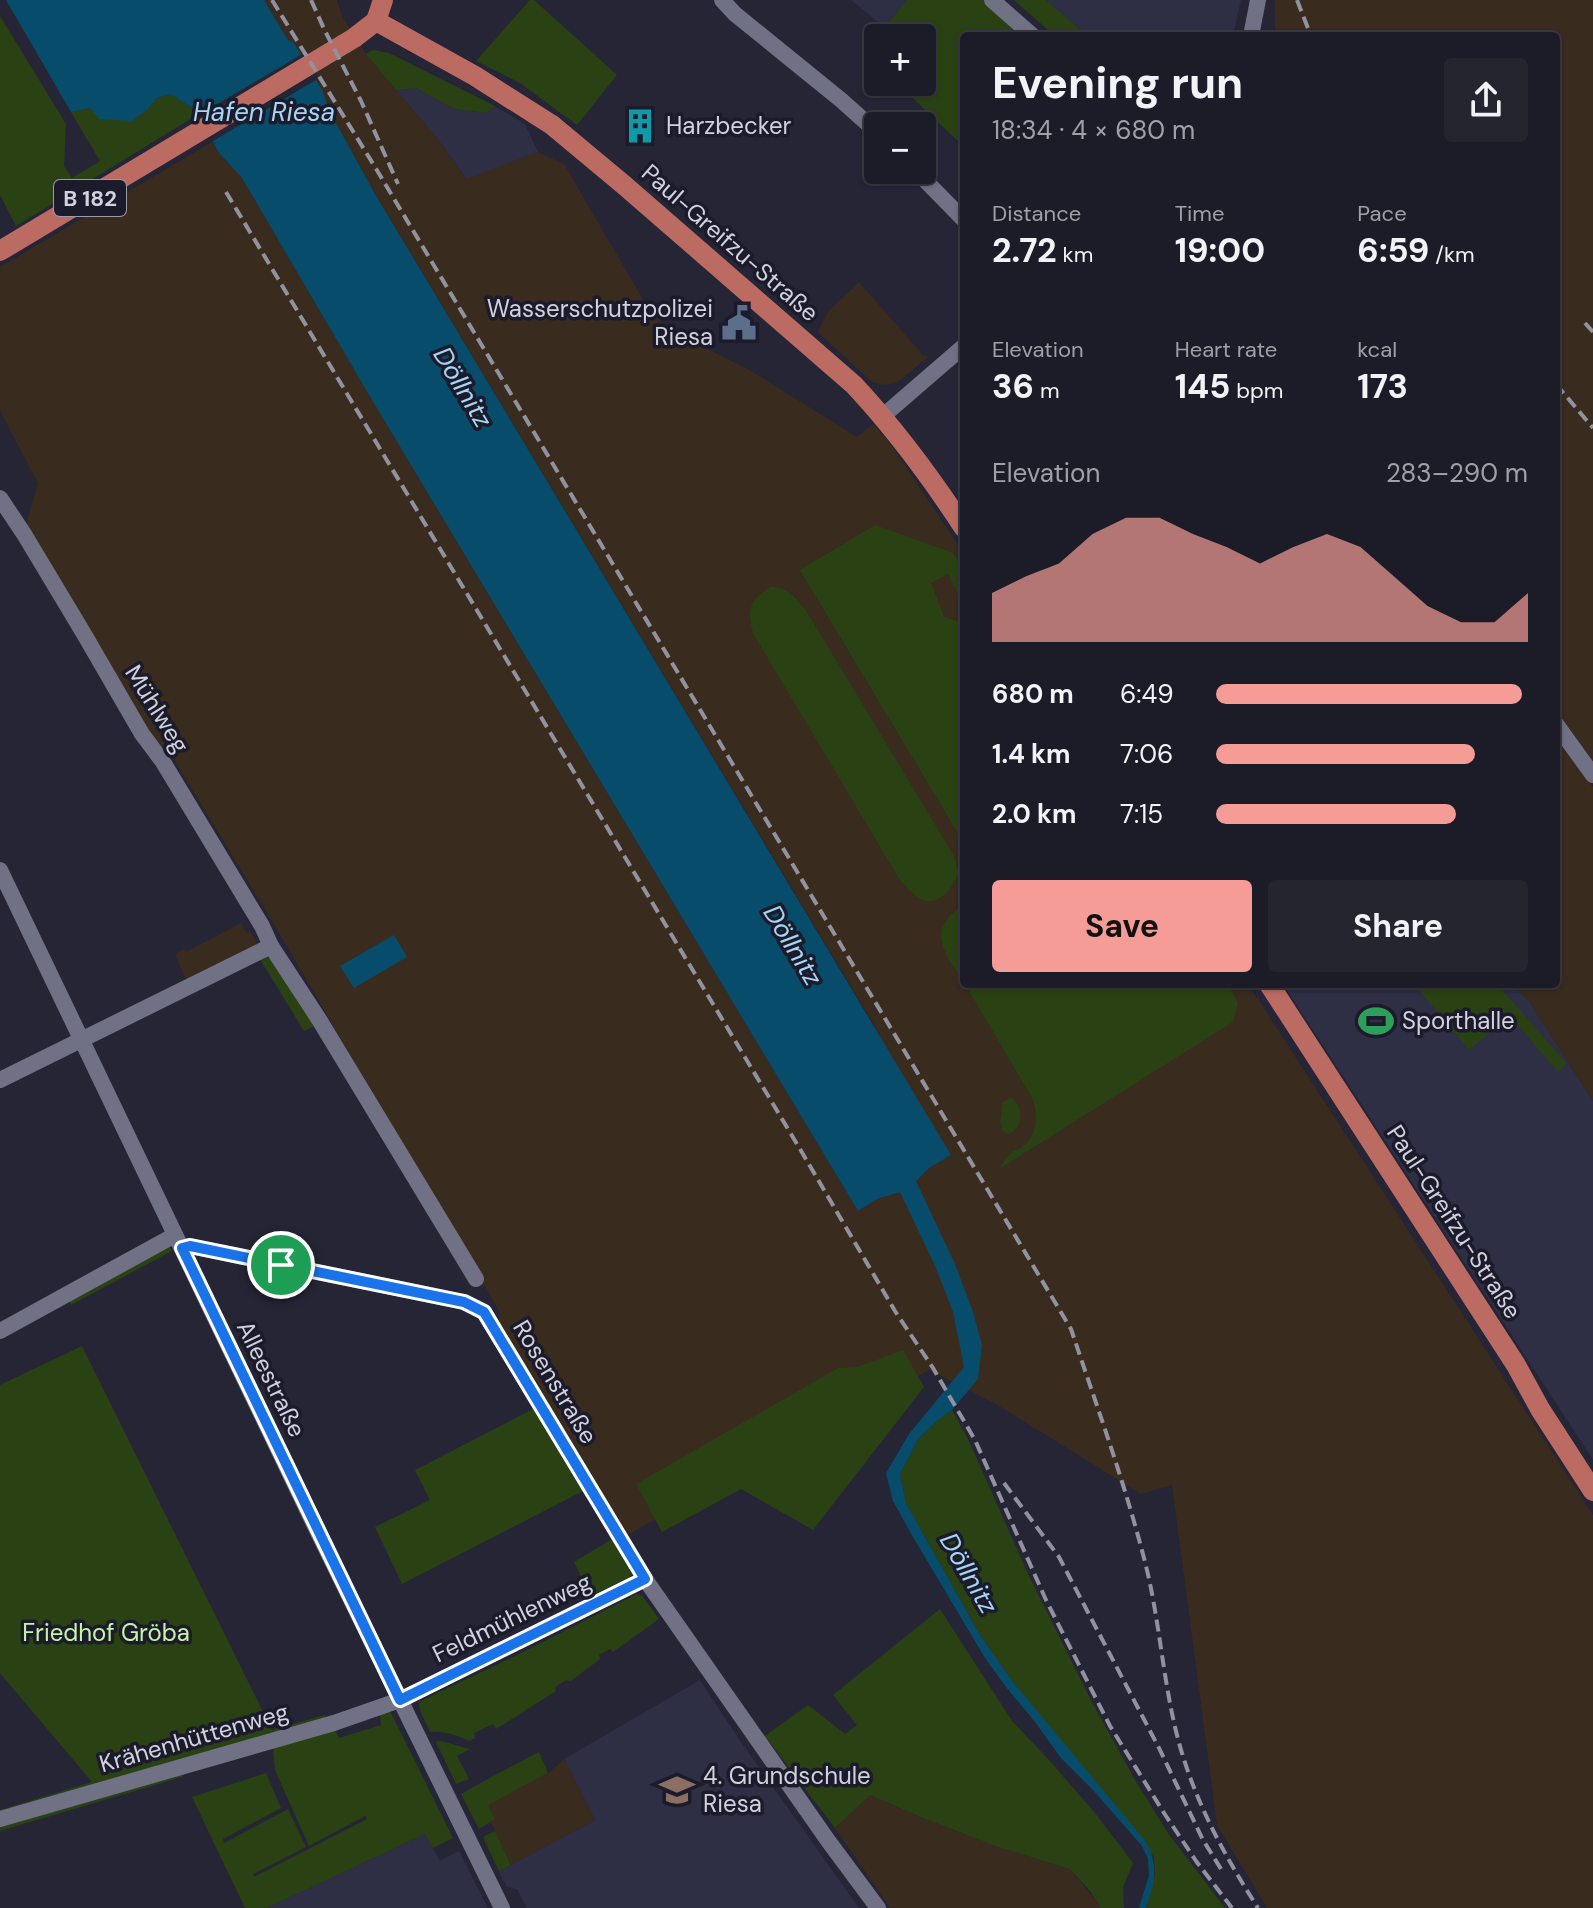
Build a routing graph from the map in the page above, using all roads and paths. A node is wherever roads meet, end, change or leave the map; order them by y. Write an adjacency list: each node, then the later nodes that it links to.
1 (383, 0): 5 (main road)
2 (722, 0): 8 (street)
3 (992, 0): 6 (street)
4 (1258, 0): 7 (street)
5 (376, 21): 11 (main road, B 182); 13 (main road, Paul-Greifzu-Straße)
6 (1028, 32)
7 (1252, 32)
8 (864, 121)
9 (929, 184): 10 (street)
10 (960, 216)
11 (0, 251)
12 (960, 349): 13 (street)
13 (883, 416): 15 (main road, Paul-Greifzu-Straße)
14 (0, 498): 19 (street, Mühlweg)
15 (960, 522)
16 (1560, 730): 17 (street)
17 (1593, 775)
18 (0, 870): 21 (street, Alleestraße)
19 (271, 946): 21 (street); 24 (street, Mühlweg)
20 (1272, 988): 26 (main road, Paul-Greifzu-Straße)
21 (81, 1039): 22 (street); 23 (street, Alleestraße)
22 (0, 1080)
23 (178, 1241): 25 (street); 27 (street, Rosenstraße); 28 (street, Alleestraße)
24 (476, 1279)
25 (0, 1331)
26 (1593, 1491)
27 (645, 1579): 28 (street, Feldmühlenweg); 31 (street, Rosenstraße)
28 (400, 1700): 29 (street, Krähenhüttenweg); 30 (street, Alleestraße)
29 (0, 1819)
30 (502, 1908)
31 (878, 1908)

